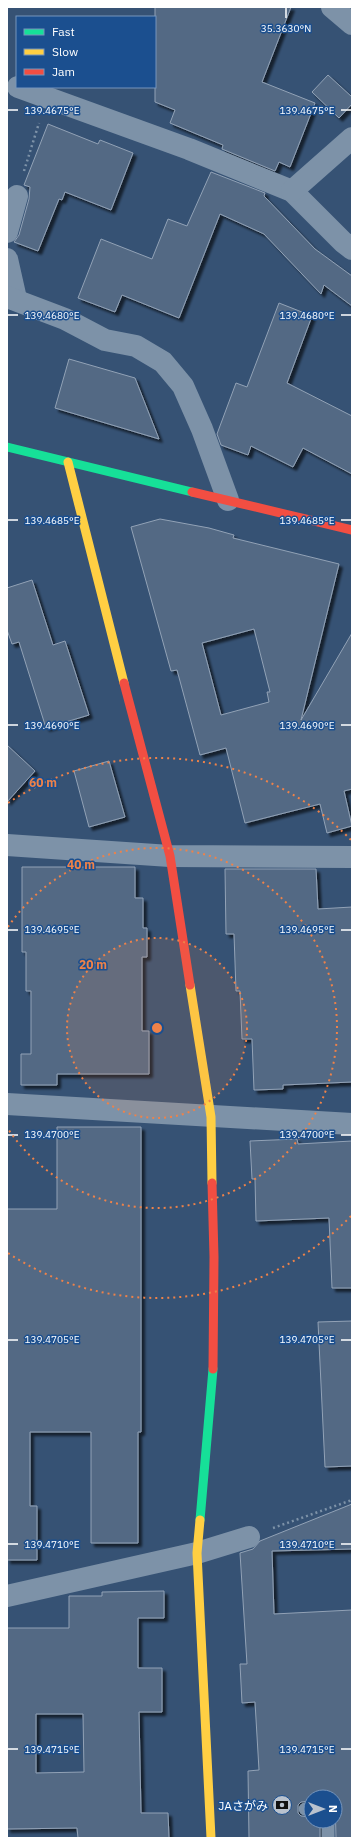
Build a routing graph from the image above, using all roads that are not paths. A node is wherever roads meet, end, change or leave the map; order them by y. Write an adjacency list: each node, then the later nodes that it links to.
1 (332, 7): 2 (street)
2 (352, 24)
3 (20, 88): 5 (street)
4 (352, 138): 5 (street)
5 (292, 191): 8 (street)
6 (17, 196): 7 (street)
7 (7, 232)
8 (352, 249)
9 (7, 259): 10 (street)
10 (12, 298): 13 (street)
11 (7, 447): 12 (street)
12 (68, 462): 13 (street); 16 (street)
13 (228, 500): 14 (street)
14 (352, 530)
15 (7, 845): 16 (street)
16 (170, 856): 17 (street); 19 (street)
17 (352, 857)
18 (7, 1104): 19 (street)
19 (211, 1117): 20 (street); 22 (street)
20 (352, 1124)
21 (249, 1537): 22 (street)
22 (197, 1553): 23 (street); 24 (street)
23 (7, 1596)
24 (211, 1838)

